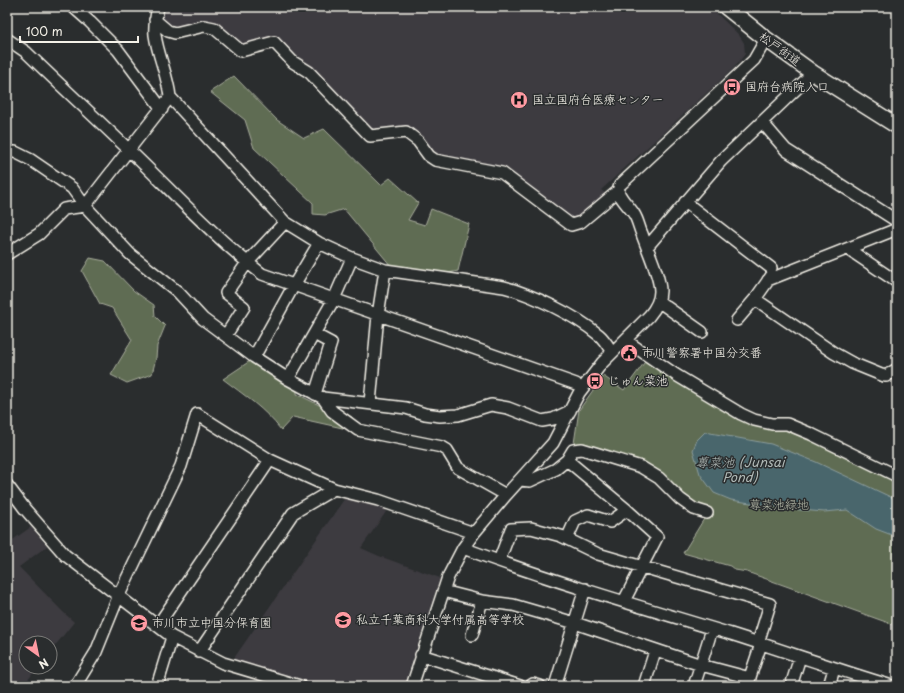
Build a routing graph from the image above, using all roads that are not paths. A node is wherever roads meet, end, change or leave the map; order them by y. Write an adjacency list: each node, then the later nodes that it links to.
1 (73, 7): 10 (street)
2 (158, 7): 5 (street)
3 (726, 7): 6 (main road, 松戸街道)
4 (737, 7): 6 (street)
5 (155, 20): 9 (street); 15 (street)
6 (762, 36): 8 (main road, 松戸街道); 15 (street)
7 (7, 39): 13 (street)
8 (813, 73): 11 (street); 12 (main road, 松戸街道)
9 (170, 97): 10 (street); 19 (street)
10 (162, 109): 13 (street)
11 (762, 122): 16 (street); 18 (street)
12 (897, 126)
13 (130, 150): 17 (street); 26 (street)
14 (7, 152): 17 (street)
15 (618, 191): 22 (street)
16 (685, 202): 22 (street); 28 (street)
17 (85, 206): 24 (street); 38 (street)
18 (897, 221)
19 (285, 222): 21 (street); 26 (street)
20 (897, 229): 23 (street)
21 (320, 244): 25 (street); 30 (street)
22 (647, 247): 33 (street)
23 (848, 249): 28 (street); 29 (street)
24 (7, 254)
25 (352, 258): 27 (street); 32 (street)
26 (247, 263): 30 (street); 38 (street)
27 (385, 270): 34 (street); 40 (street)
28 (768, 280): 31 (street)
29 (897, 282)
30 (294, 285): 32 (street); 41 (street)
31 (755, 298): 35 (street); 42 (street)
32 (334, 299): 34 (street); 37 (street)
33 (658, 301): 36 (street); 39 (street)
34 (378, 315): 44 (street); 46 (street)
35 (737, 320)
36 (702, 332)
37 (314, 334): 43 (street); 45 (street)
38 (226, 335): 41 (street)
39 (626, 340): 40 (street); 50 (street)
40 (612, 352): 47 (street)
41 (254, 357): 43 (street)
42 (897, 369)
43 (288, 379): 45 (street)
44 (576, 384)
45 (319, 396): 46 (street); 54 (street)
46 (370, 403): 47 (street)
47 (570, 411): 51 (street)
48 (270, 460): 53 (street); 64 (street); 68 (street)
49 (567, 460): 51 (street); 55 (street); 56 (street)
50 (897, 476)
51 (520, 480): 54 (street)
52 (7, 485): 64 (street)
53 (334, 489): 57 (street); 74 (street)
54 (506, 496): 57 (street)
55 (627, 510): 58 (street); 61 (street)
56 (707, 513)
57 (474, 533): 59 (street)
58 (567, 539): 60 (street); 61 (street)
59 (463, 548): 60 (street); 63 (street)
60 (499, 562): 62 (street)
61 (641, 568): 66 (street); 72 (street)
62 (585, 590): 66 (street); 67 (street)
63 (443, 591): 65 (street); 75 (street)
64 (120, 595): 68 (street); 82 (street)
65 (482, 601): 67 (street); 70 (street)
66 (624, 601): 69 (street)
67 (575, 623): 73 (street); 88 (street)
68 (158, 625): 71 (street)
69 (712, 629): 72 (street); 77 (street)
70 (472, 634)
71 (172, 637): 74 (street); 83 (street)
72 (759, 643): 76 (street); 79 (street)
73 (655, 651): 77 (street); 89 (street)
74 (199, 652): 80 (street)
75 (422, 655): 84 (street); 85 (street)
76 (800, 657): 78 (street); 91 (street)
77 (701, 665): 79 (street); 90 (street)
78 (834, 669): 81 (street); 92 (street)
79 (749, 682)
80 (295, 685)
81 (884, 685)
82 (74, 686)
83 (157, 686)
84 (412, 686)
85 (520, 686)
86 (530, 686): 87 (street)
87 (540, 686)
88 (555, 686)
89 (644, 686)
90 (694, 686)
91 (791, 686)
92 (829, 686)

